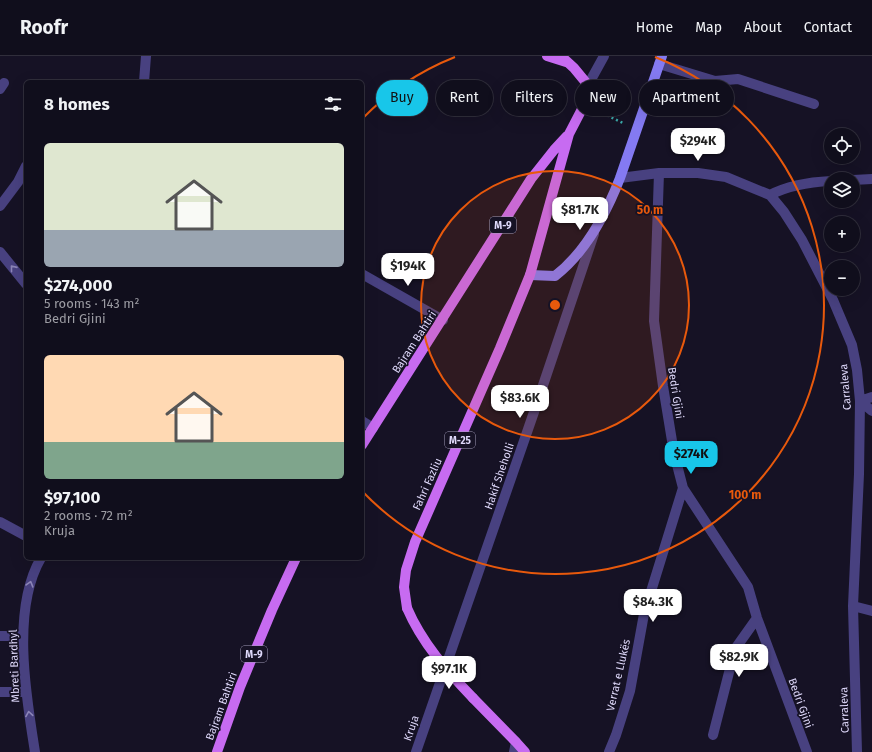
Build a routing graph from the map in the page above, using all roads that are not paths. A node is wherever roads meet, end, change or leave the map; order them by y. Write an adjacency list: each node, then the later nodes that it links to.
1 (146, 56): 6 (street)
2 (547, 56): 4 (main road)
3 (604, 56): 8 (street)
4 (564, 59): 7 (main road)
5 (660, 60): 9 (street); 14 (main road)
6 (144, 80)
7 (584, 80)
8 (591, 80)
9 (814, 104)
10 (578, 116): 11 (main road, Fahri Fazliu / M-9)
11 (569, 134): 23 (main road, Fahri Fazliu / M-25); 25 (main road, Bajram Bahtiri / M-9)
12 (24, 170): 19 (street)
13 (659, 174): 14 (street, Carraleva); 18 (street, Carraleva); 32 (street, Bedri Gjini)
14 (620, 178): 20 (main road)
15 (872, 179): 16 (street)
16 (860, 180)
17 (824, 181): 18 (street)
18 (770, 195): 27 (street, Carraleva)
19 (0, 206)
20 (598, 224): 23 (main road); 40 (street, Hakif Sheholli)
21 (0, 252): 24 (street, one-way to 21)
22 (364, 275): 25 (street)
23 (530, 275): 46 (main road, Fahri Fazliu / M-25, bridge)
24 (24, 282)
25 (443, 320): 30 (main road, Bajram Bahtiri / M-9)
26 (872, 397): 27 (street)
27 (860, 401): 28 (street); 37 (street, Carraleva)
28 (872, 411)
29 (364, 422): 30 (street)
30 (373, 428): 31 (main road, Bajram Bahtiri / M-9)
31 (364, 443)
32 (683, 488): 39 (street, Bedri Gjini); 51 (street, Verrat e Llukës)
33 (0, 522): 34 (street)
34 (24, 535)
35 (40, 560): 42 (street, Mbreti Bardhyl, one-way to 35)
36 (295, 560): 48 (main road, Bajram Bahtiri / M-9)
37 (853, 606): 38 (street); 53 (street, Carraleva)
38 (872, 611)
39 (757, 618): 45 (street); 52 (street, Bedri Gjini)
40 (461, 621): 49 (street, Kruja)
41 (0, 636): 42 (street)
42 (23, 636): 44 (street, Mbreti Bardhyl)
43 (0, 692): 44 (street)
44 (26, 692): 47 (street, Mbreti Bardhyl, one-way to 44)
45 (713, 735)
46 (515, 747): 50 (main road, Fahri Fazliu / M-25)
47 (35, 752)
48 (217, 752)
49 (416, 752)
50 (525, 752)
51 (609, 752)
52 (807, 752)
53 (857, 752)

